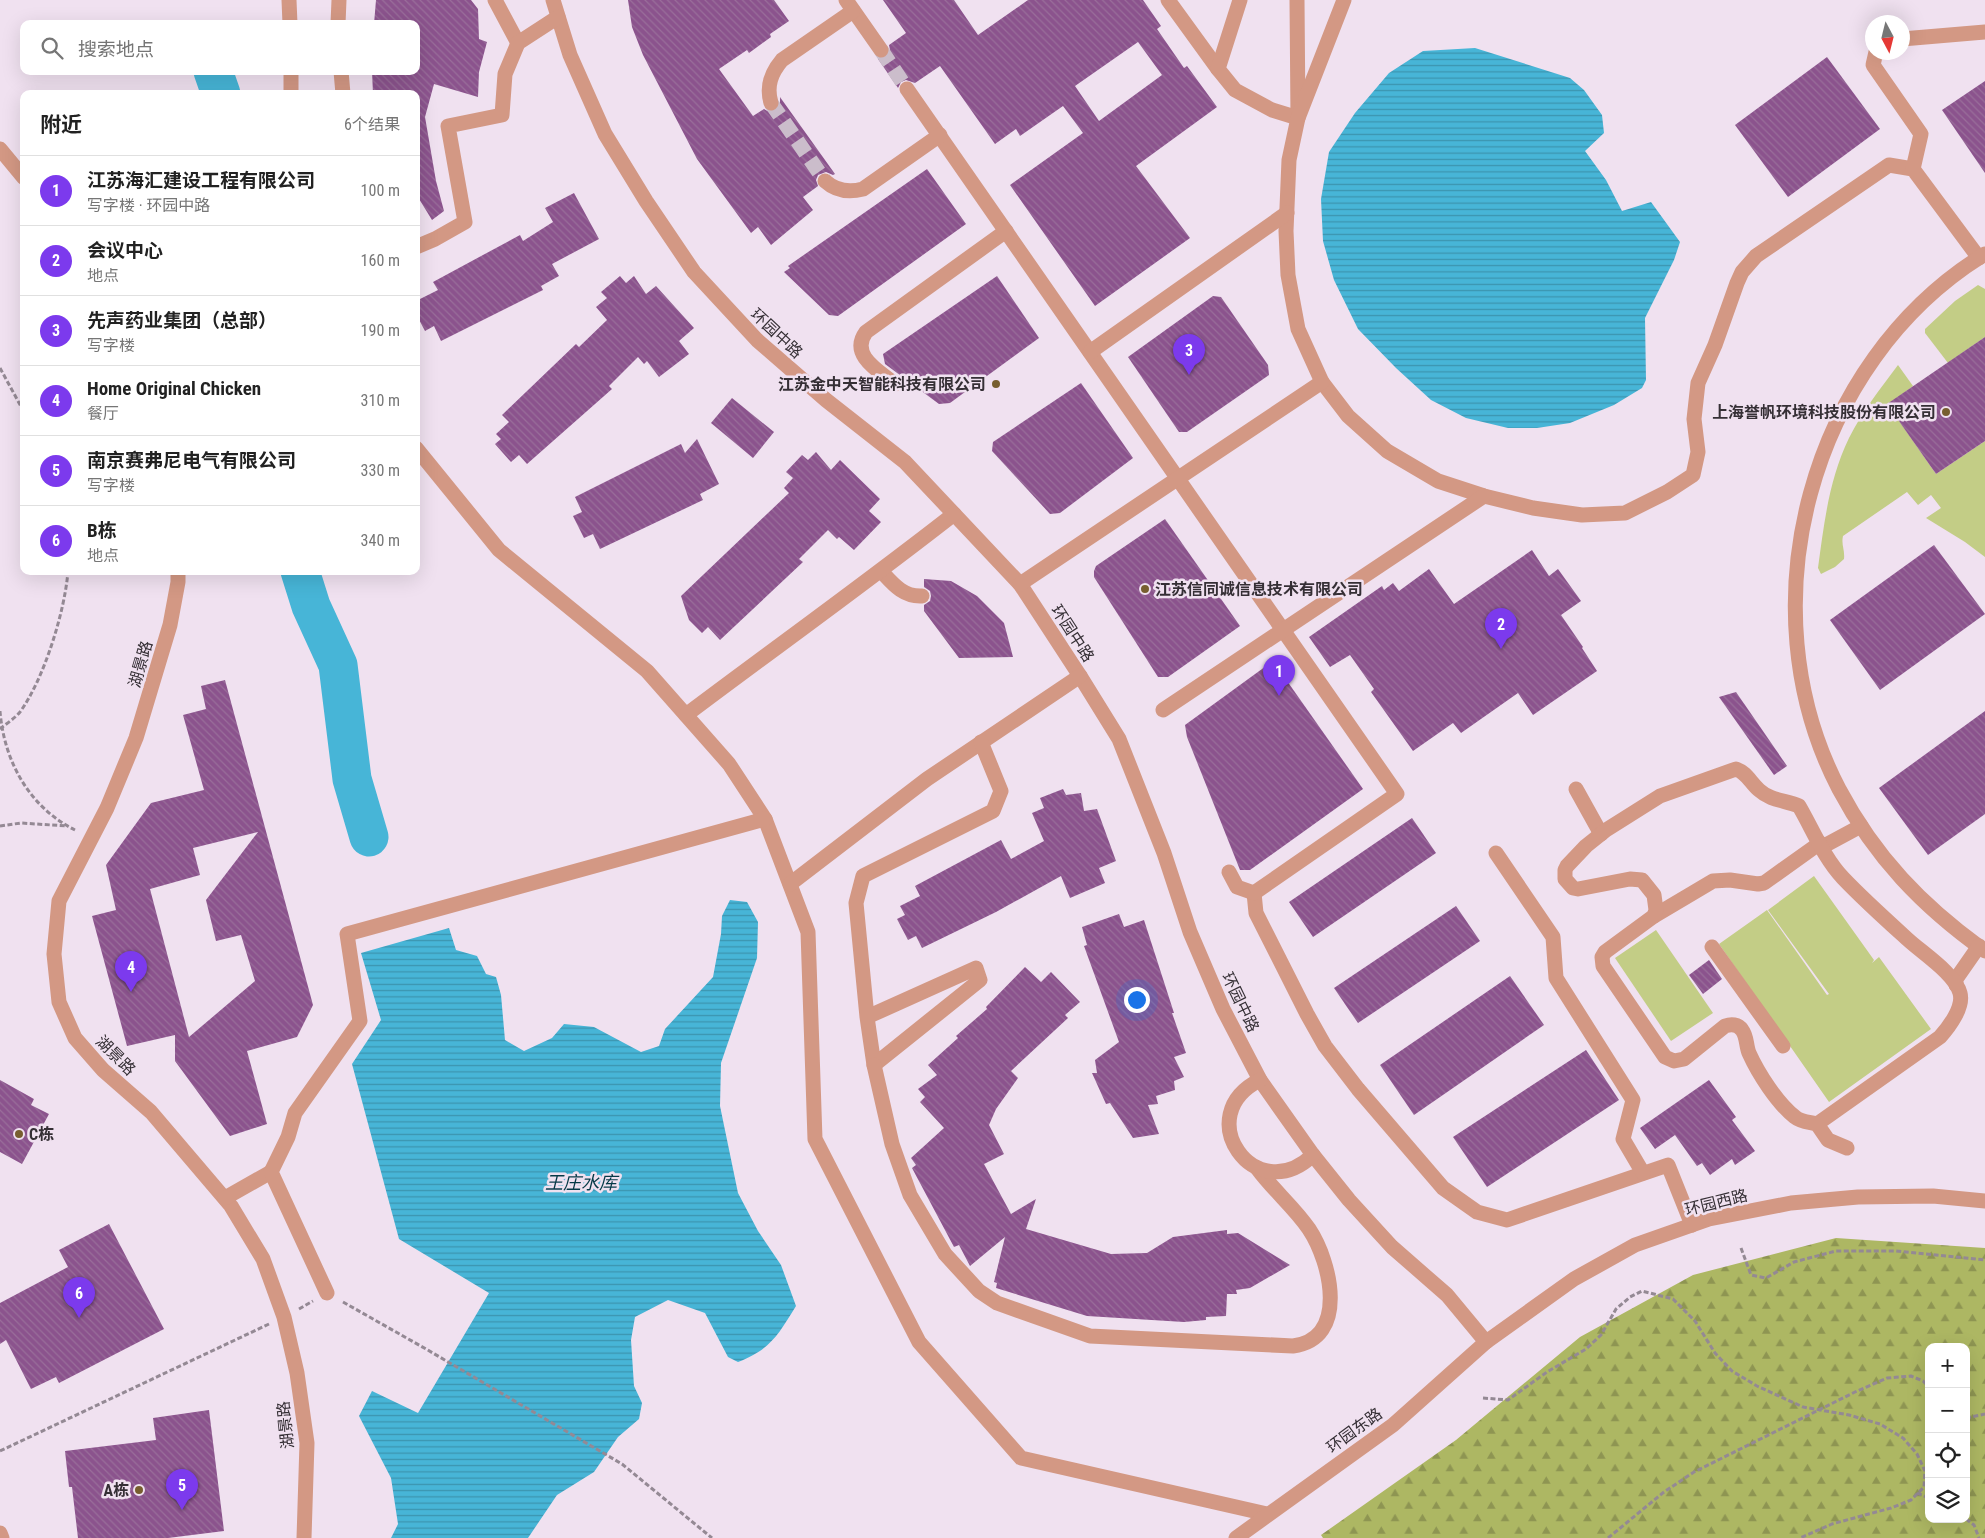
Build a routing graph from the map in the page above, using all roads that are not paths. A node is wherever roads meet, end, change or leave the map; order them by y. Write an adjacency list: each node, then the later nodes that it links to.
1 (289, 0): 11 (street)
2 (339, 0): 12 (street)
3 (495, 0): 15 (street)
4 (553, 0): 10 (street, 环园中路)
5 (1168, 0): 18 (street)
6 (1297, 0): 25 (street)
7 (1344, 0): 25 (street)
8 (1238, 1): 18 (street)
9 (849, 5): 16 (street); 24 (street)
10 (558, 17): 15 (street); 41 (street, 环园中路)
11 (290, 20)
12 (338, 20)
13 (1985, 32): 14 (street)
14 (1910, 38)
15 (518, 43): 33 (street)
16 (881, 50)
17 (1874, 60): 28 (street)
18 (1218, 69): 25 (street)
19 (291, 75): 22 (street)
20 (341, 75): 23 (street)
21 (907, 88): 26 (street)
22 (291, 90)
23 (343, 90)
24 (771, 104)
25 (1298, 118): 31 (street)
26 (940, 135): 30 (street); 32 (street)
27 (0, 149): 29 (street)
28 (1913, 169): 34 (street); 40 (street)
29 (20, 173)
30 (825, 181)
31 (1287, 213): 35 (street); 36 (street)
32 (1006, 231): 35 (street); 37 (street)
33 (420, 245)
34 (1982, 256): 53 (street)
35 (1090, 352): 39 (street)
36 (1322, 382): 39 (street); 40 (street)
37 (895, 384)
38 (420, 453): 49 (street)
39 (1178, 478): 44 (street); 46 (street)
40 (1484, 496): 46 (street)
41 (954, 514): 42 (street); 44 (street, 环园中路)
42 (881, 571): 45 (street); 49 (street)
43 (178, 575): 76 (street, 湖景路)
44 (1020, 584): 47 (street, 环园中路)
45 (922, 596)
46 (1283, 630): 48 (street); 59 (street)
47 (1080, 676): 50 (street); 69 (street, 环园中路)
48 (1163, 710)
49 (686, 715): 52 (street)
50 (981, 742): 58 (street); 64 (street)
51 (1576, 789): 54 (street)
52 (765, 819): 58 (street); 74 (street)
53 (1861, 826): 55 (street); 62 (street)
54 (1601, 834): 55 (street); 60 (street)
55 (1821, 845): 60 (street); 63 (street)
56 (1496, 853): 75 (street)
57 (1229, 872): 59 (street)
58 (790, 884): 81 (street)
59 (1254, 893): 75 (street)
60 (1654, 916): 66 (street)
61 (1712, 947): 65 (street)
62 (1982, 948): 63 (street)
63 (1956, 985): 70 (street)
64 (866, 1017): 68 (street); 68 (street)
65 (1766, 1022): 66 (street); 67 (street)
66 (1745, 1038): 70 (street)
67 (1783, 1046)
68 (874, 1065): 73 (street)
69 (1260, 1080): 72 (street, 环园中路); 73 (street)
70 (1817, 1124): 71 (street)
71 (1847, 1148)
72 (1313, 1155): 73 (street); 80 (street, 环园中路)
73 (1257, 1168)
74 (271, 1172): 76 (street); 79 (street)
75 (1643, 1173): 78 (street)
76 (224, 1198): 84 (street, 湖景路)
77 (1985, 1201): 78 (street, 环园西路)
78 (1692, 1225): 80 (street, 环园西路)
79 (327, 1293)
80 (1486, 1342): 81 (street, 环园东路)
81 (1267, 1514): 85 (street, 环园东路)
82 (0, 1533): 83 (street)
83 (2, 1538)
84 (304, 1538)
85 (1236, 1538)

